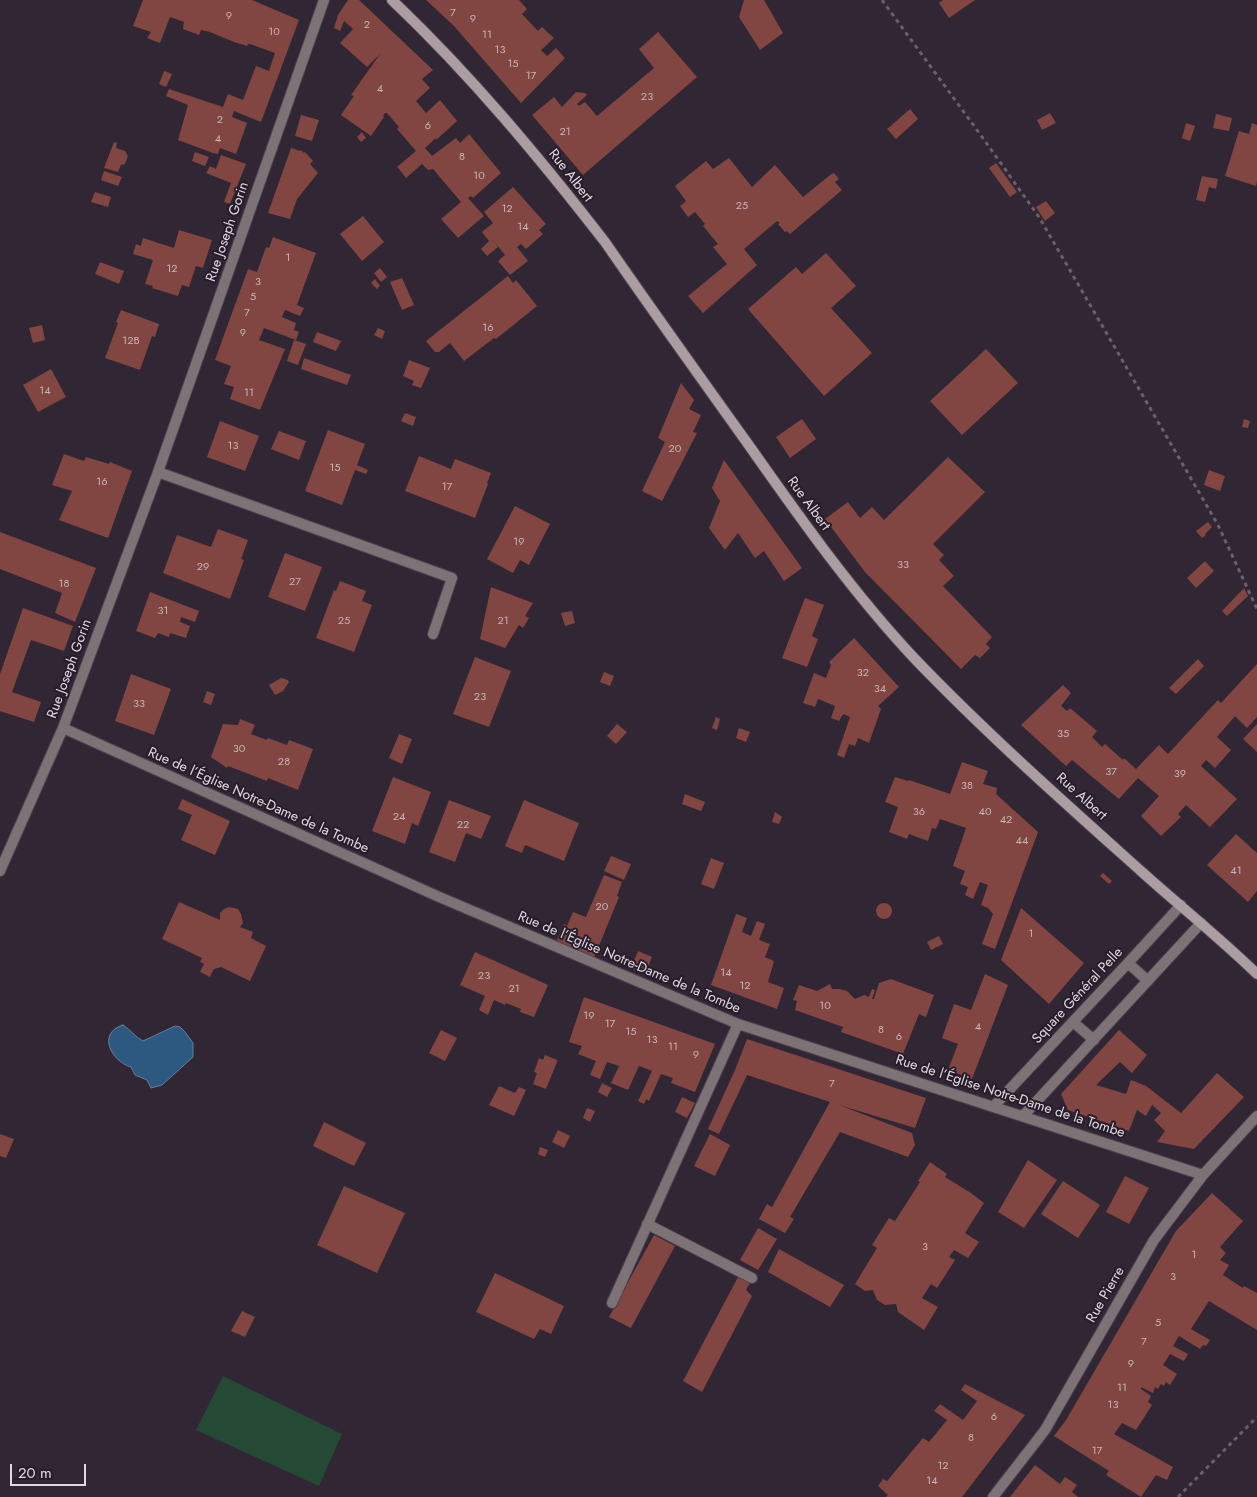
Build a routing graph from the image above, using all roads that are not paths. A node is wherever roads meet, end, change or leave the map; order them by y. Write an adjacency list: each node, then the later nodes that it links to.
1 (324, 0): 3 (street, Rue Joseph Gorin)
2 (392, 0): 7 (street, Rue Albert)
3 (158, 472): 4 (street); 5 (street, Rue Joseph Gorin)
4 (433, 634)
5 (63, 728): 6 (street, Rue Joseph Gorin); 13 (street, Rue de l’Église Notre-Dame de la Tombe)
6 (0, 871)
7 (1181, 904): 8 (street, Rue Albert); 9 (street, Square Général Pelle)
8 (1202, 923): 10 (street, Rue Albert); 11 (street)
9 (1128, 963): 11 (street); 12 (street, Square Général Pelle)
10 (1257, 974)
11 (1148, 981): 14 (street)
12 (1073, 1022): 14 (street); 15 (street, Square Général Pelle)
13 (738, 1024): 15 (street, Rue de l’Église Notre-Dame de la Tombe); 19 (street)
14 (1094, 1040): 16 (street)
15 (994, 1106): 16 (street, Rue de l’Église Notre-Dame de la Tombe)
16 (1024, 1116): 18 (street, Rue de l’Église Notre-Dame de la Tombe)
17 (1257, 1116): 18 (street, Rue Pierre)
18 (1203, 1175): 22 (street, Rue Pierre)
19 (647, 1224): 20 (street); 21 (street)
20 (752, 1278)
21 (612, 1303)
22 (993, 1497)

